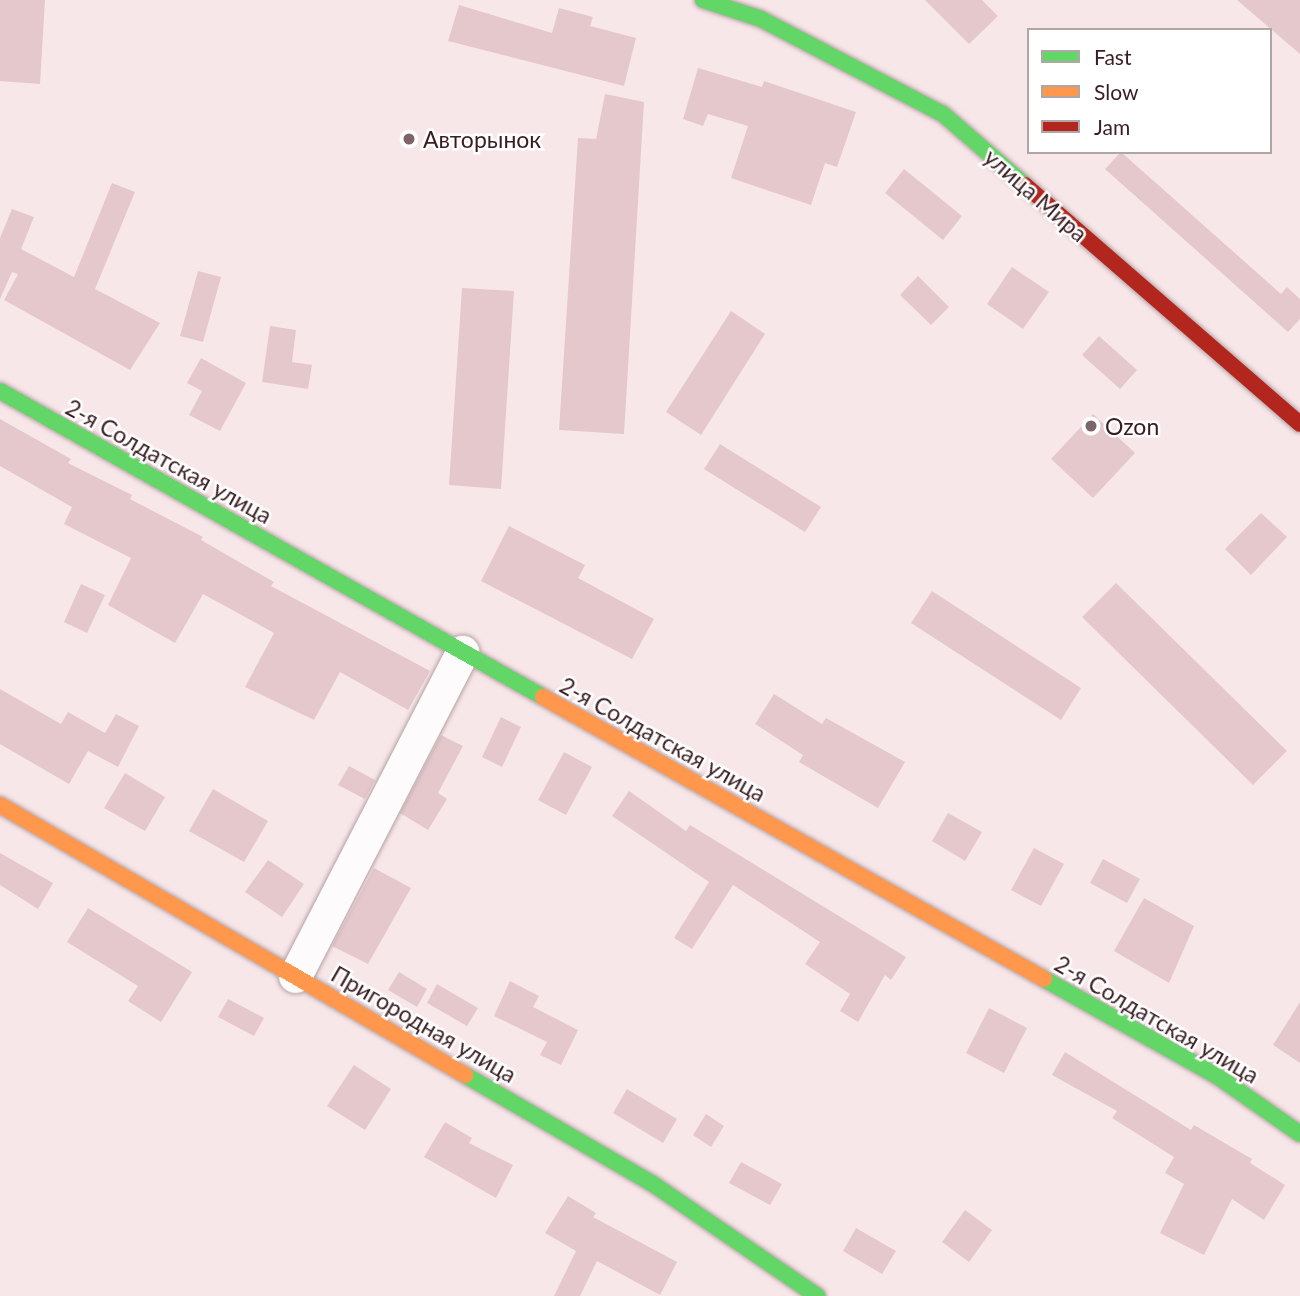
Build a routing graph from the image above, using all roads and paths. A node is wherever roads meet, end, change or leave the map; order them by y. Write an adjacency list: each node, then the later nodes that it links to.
1 (703, 0): 2 (street, улица Мира)
2 (757, 10): 4 (street, улица Мира)
3 (0, 391): 5 (street, 2-я Солдатская улица)
4 (1300, 424)
5 (463, 652): 7 (street); 8 (street, 2-я Солдатская улица)
6 (0, 805): 7 (street, Пригородная улица)
7 (295, 976): 9 (street, Пригородная улица)
8 (1300, 1134)
9 (817, 1296)

